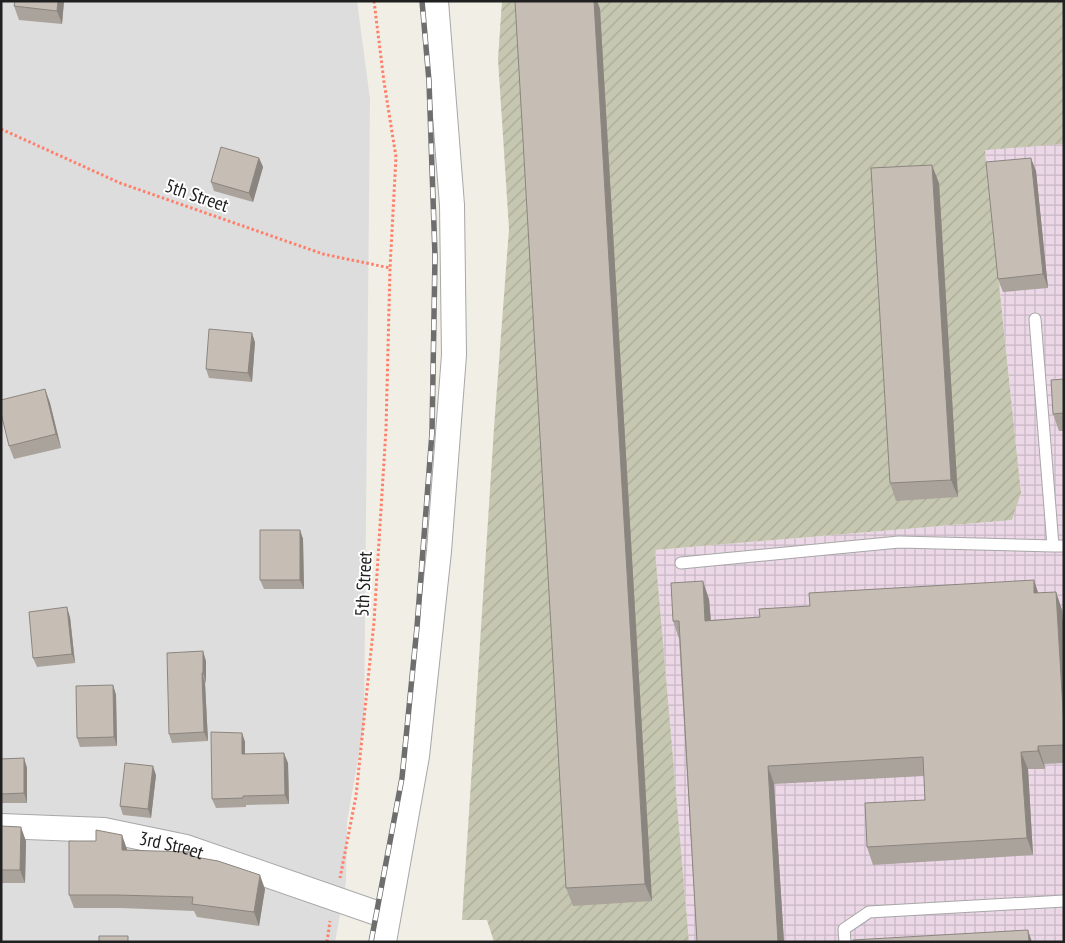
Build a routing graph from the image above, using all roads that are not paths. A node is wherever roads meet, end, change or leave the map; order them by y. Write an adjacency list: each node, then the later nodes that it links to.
1 (436, 1): 7 (street)
2 (1034, 319): 3 (lane)
3 (1058, 546): 4 (lane)
4 (681, 563)
5 (1, 826): 7 (street, 3rd Street)
6 (1064, 901): 9 (lane)
7 (388, 917): 8 (street)
8 (384, 942)
9 (845, 942)

